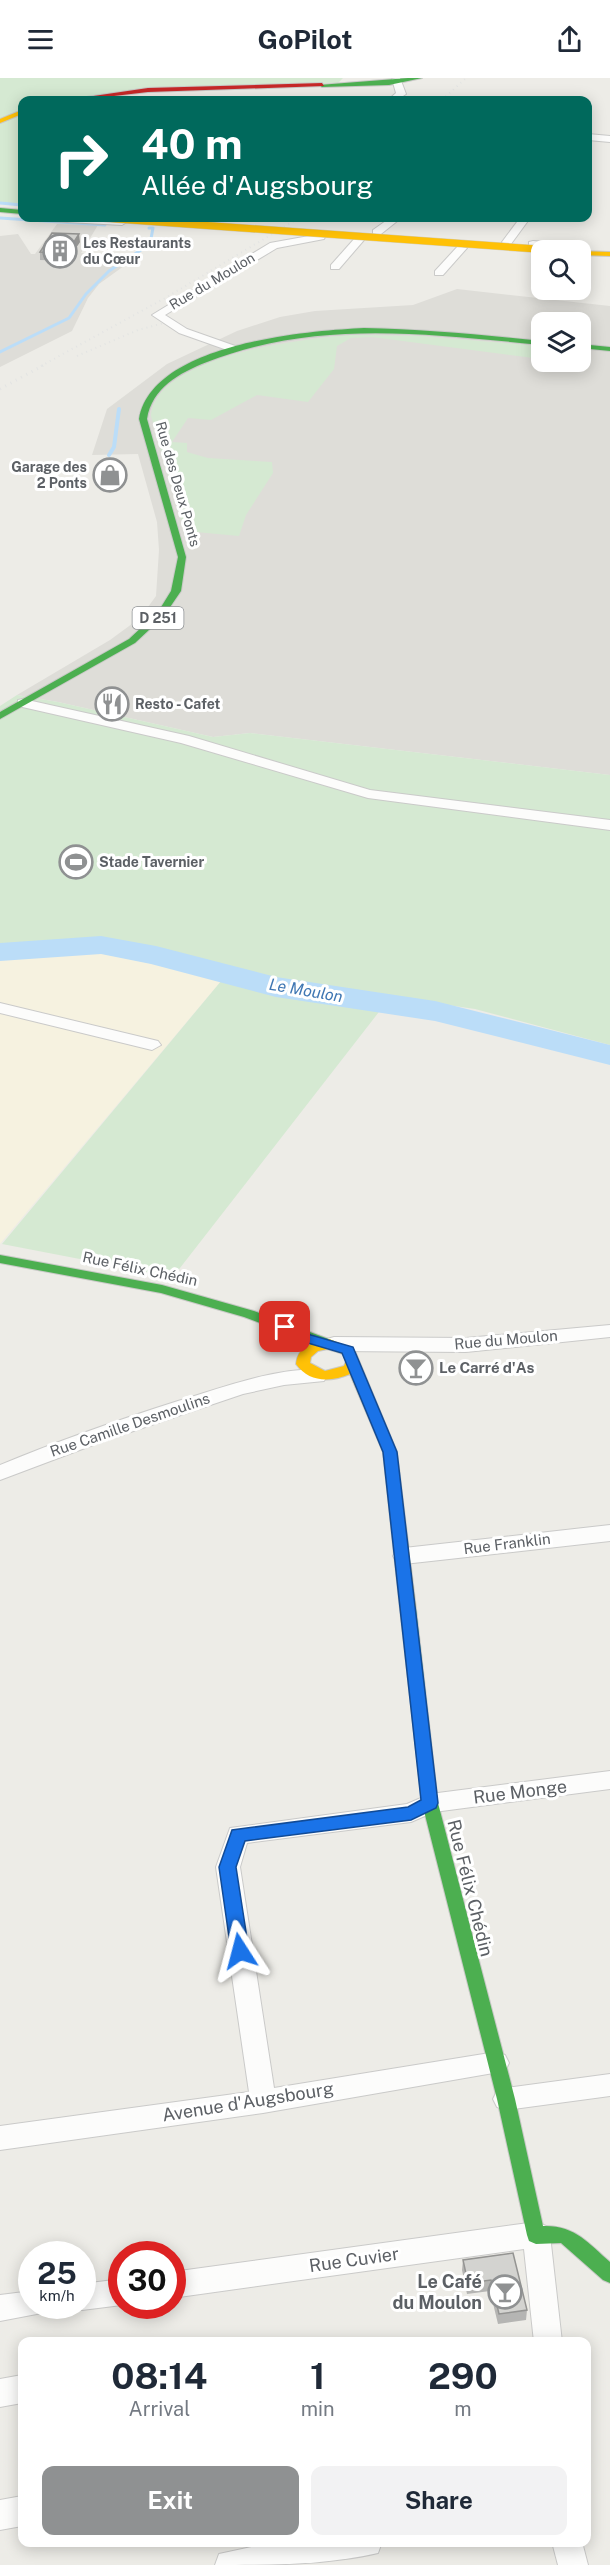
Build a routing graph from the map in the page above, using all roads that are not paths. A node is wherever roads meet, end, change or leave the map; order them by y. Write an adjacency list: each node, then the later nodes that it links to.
1 (419, 78): 2 (main road)
2 (399, 80): 3 (main road); 4 (street)
3 (101, 96)
4 (398, 96)
5 (18, 113): 6 (main road)
6 (0, 120)
7 (592, 137): 8 (street)
8 (610, 139)
9 (1, 210): 10 (main road)
10 (18, 212)
11 (126, 222): 13 (street)
12 (159, 222): 22 (main road, bridge)
13 (210, 222)
14 (391, 222): 16 (street)
15 (522, 222): 19 (street)
16 (377, 232): 17 (street); 19 (street)
17 (315, 237): 18 (street); 31 (street, Rue du Moulon)
18 (359, 240): 21 (street); 26 (street)
19 (507, 242): 20 (street)
20 (531, 244)
21 (462, 248): 23 (street); 27 (street)
22 (531, 249)
23 (531, 253)
24 (591, 256): 25 (main road)
25 (610, 257)
26 (335, 267)
27 (439, 273)
28 (531, 342): 31 (main road, Rue des Deux Ponts / D 251)
29 (591, 347): 30 (main road)
30 (610, 348)
31 (234, 349): 32 (main road, Rue des Deux Ponts / D 251)
32 (23, 703): 33 (main road, Rue des Deux Ponts / D 251); 34 (street)
33 (0, 716)
34 (610, 825)
35 (0, 1008): 36 (street)
36 (152, 1046)
37 (0, 1259): 38 (main road, Rue Félix Chédin)
38 (270, 1323): 40 (main road, Rue Félix Chédin); 42 (main road, Rue Félix Chédin)
39 (610, 1331): 41 (street, Rue du Moulon)
40 (331, 1344): 41 (street, Rue du Moulon); 42 (main road); 43 (main road)
41 (401, 1346): 43 (street, Rue du Moulon)
42 (303, 1357): 44 (main road); 45 (street, Rue Camille Desmoulins)
43 (353, 1363): 44 (main road); 46 (main road, Rue Félix Chédin)
44 (326, 1377): 45 (street, Rue Camille Desmoulins); 46 (main road)
45 (262, 1382): 47 (street, Rue Camille Desmoulins)
46 (371, 1404): 49 (main road, Rue Félix Chédin)
47 (0, 1473)
48 (610, 1533): 49 (street, Rue Franklin)
49 (404, 1556): 51 (main road, Rue Félix Chédin)
50 (610, 1780): 51 (street, Rue Monge)
51 (430, 1803): 52 (main road, Rue Félix Chédin); 55 (street, Rue Monge)
52 (495, 2063): 54 (main road, Rue Félix Chédin); 55 (street, Avenue d'Augsbourg)
53 (610, 2085): 54 (street)
54 (506, 2099): 57 (main road, Rue Félix Chédin)
55 (263, 2101): 56 (street, Avenue d'Augsbourg)
56 (0, 2138)
57 (536, 2235): 58 (main road); 59 (street, Rue Cuvier); 62 (street)
58 (610, 2274)
59 (186, 2283)
60 (18, 2306): 61 (street)
61 (0, 2308)
62 (547, 2337)
63 (18, 2391): 64 (street)
64 (0, 2393)
65 (18, 2512): 66 (street)
66 (0, 2515)
67 (337, 2547): 69 (street)
68 (568, 2547): 70 (street)
69 (230, 2565)
70 (573, 2565)

